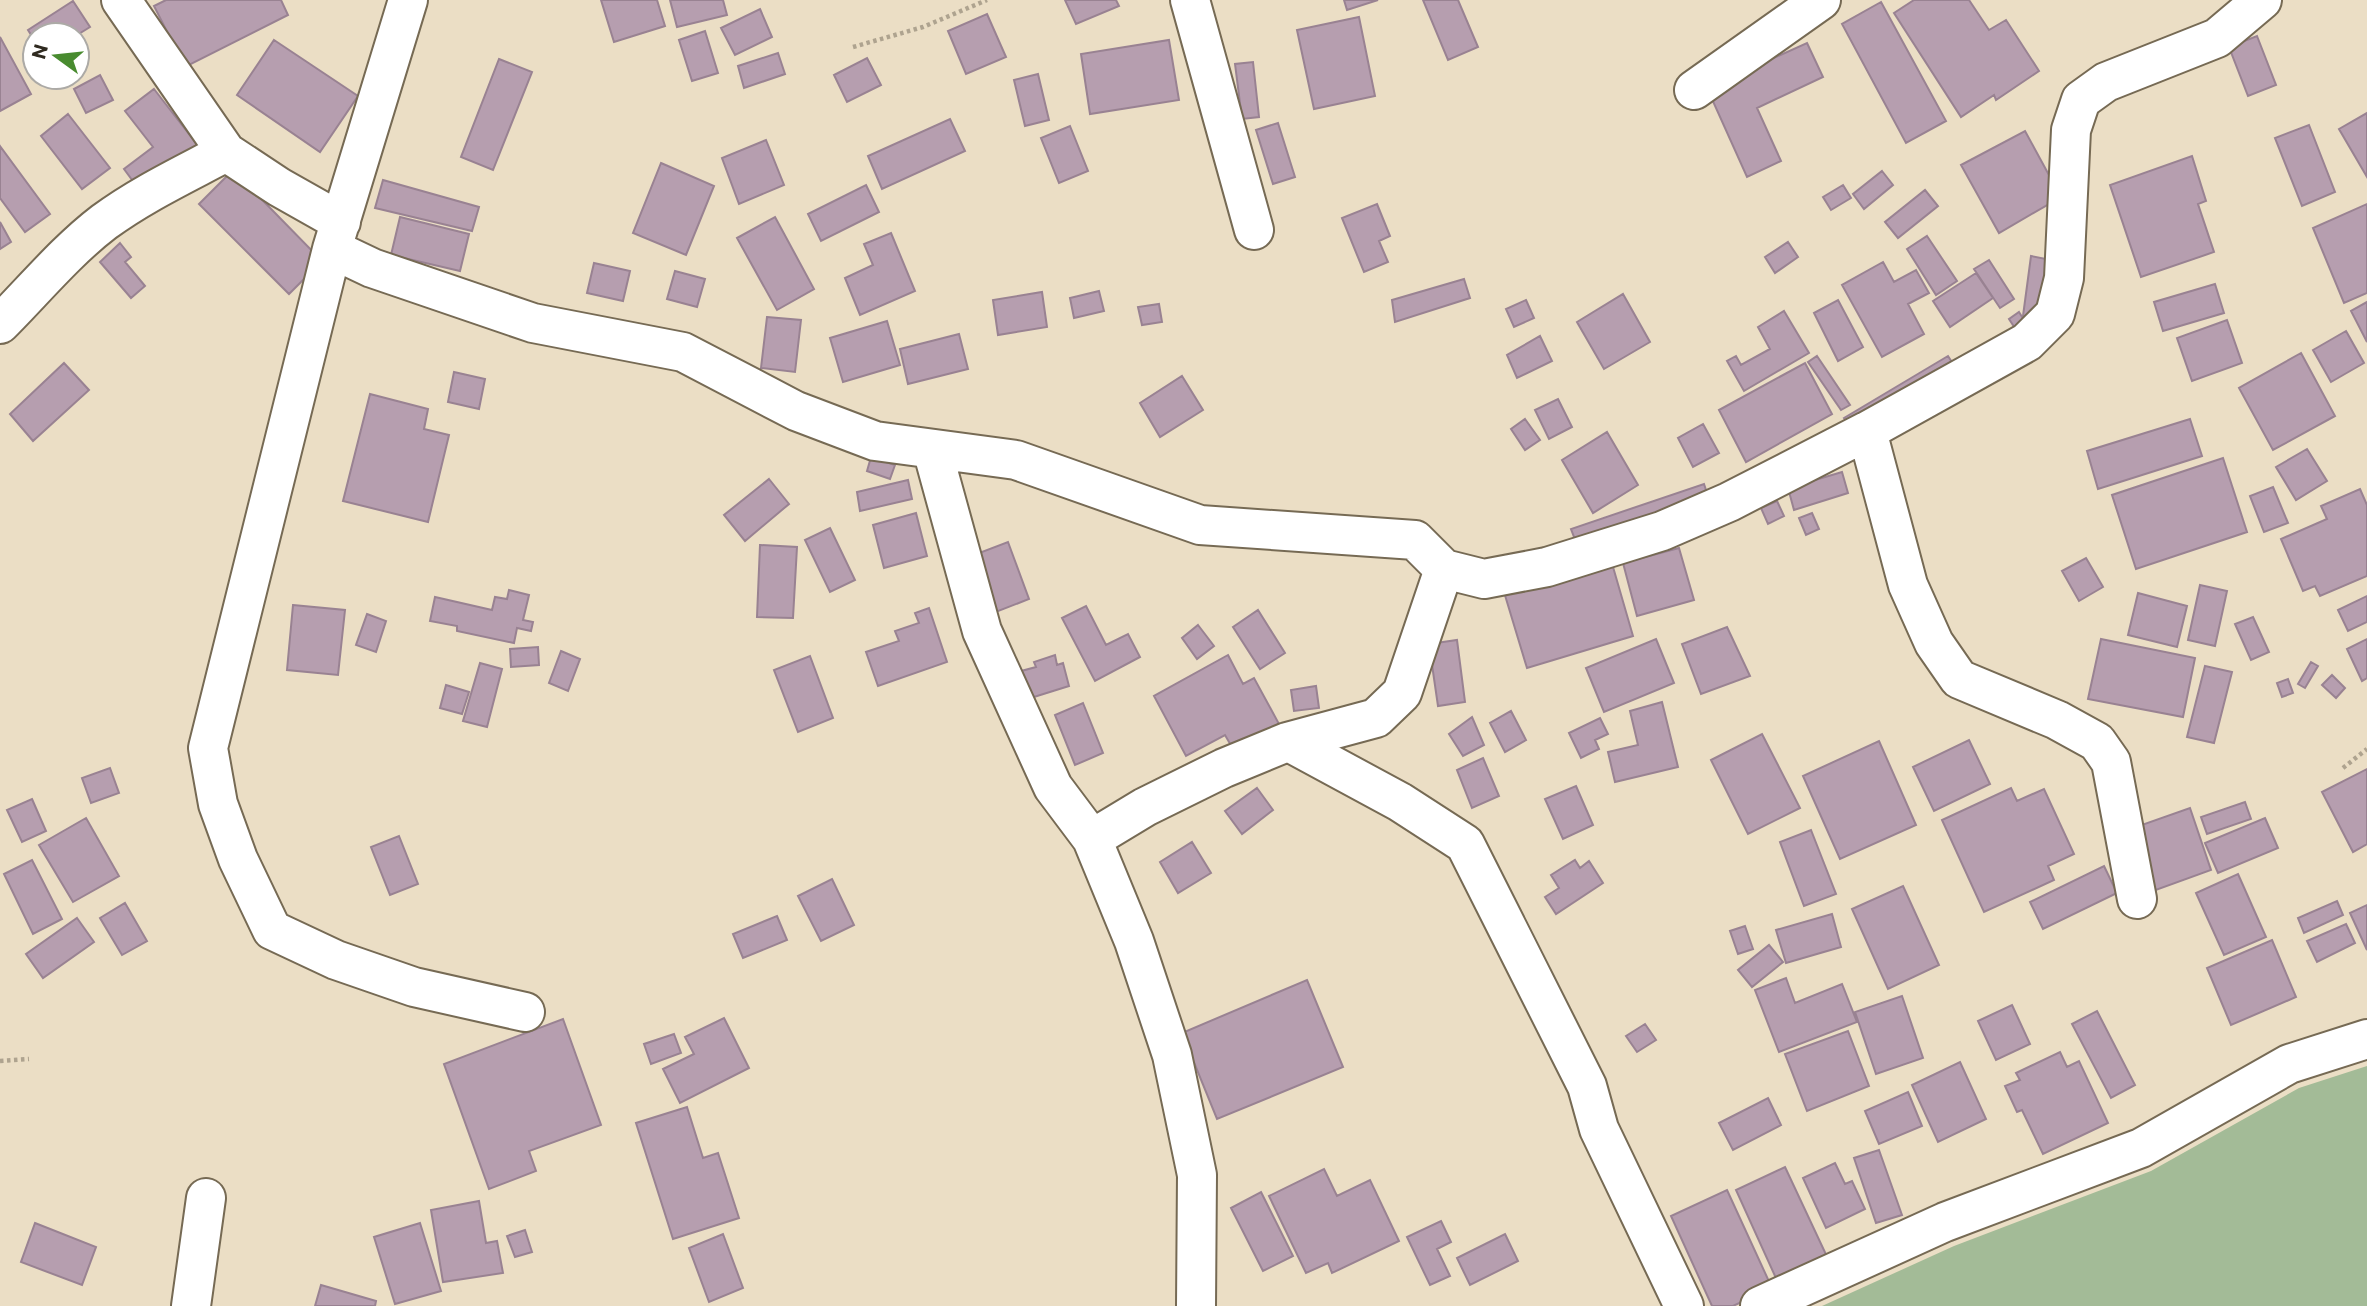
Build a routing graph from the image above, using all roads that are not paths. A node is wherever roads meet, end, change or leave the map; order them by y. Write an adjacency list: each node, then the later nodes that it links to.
1 (121, 0): 7 (street)
2 (408, 0): 9 (street)
3 (1190, 0): 8 (street)
4 (1821, 0): 6 (street)
5 (2262, 0): 11 (street)
6 (1694, 90)
7 (226, 152): 9 (street); 10 (street)
8 (1254, 230)
9 (337, 236): 12 (street); 17 (street)
10 (0, 324)
11 (1867, 431): 13 (street); 16 (street)
12 (932, 449): 13 (street); 15 (street)
13 (1444, 569): 14 (street)
14 (1289, 742): 15 (street); 22 (street)
15 (1093, 839): 21 (street)
16 (2137, 899)
17 (525, 1012)
18 (2367, 1039): 23 (street)
19 (206, 1198): 20 (street)
20 (191, 1306)
21 (1196, 1306)
22 (1684, 1306)
23 (1760, 1306)

